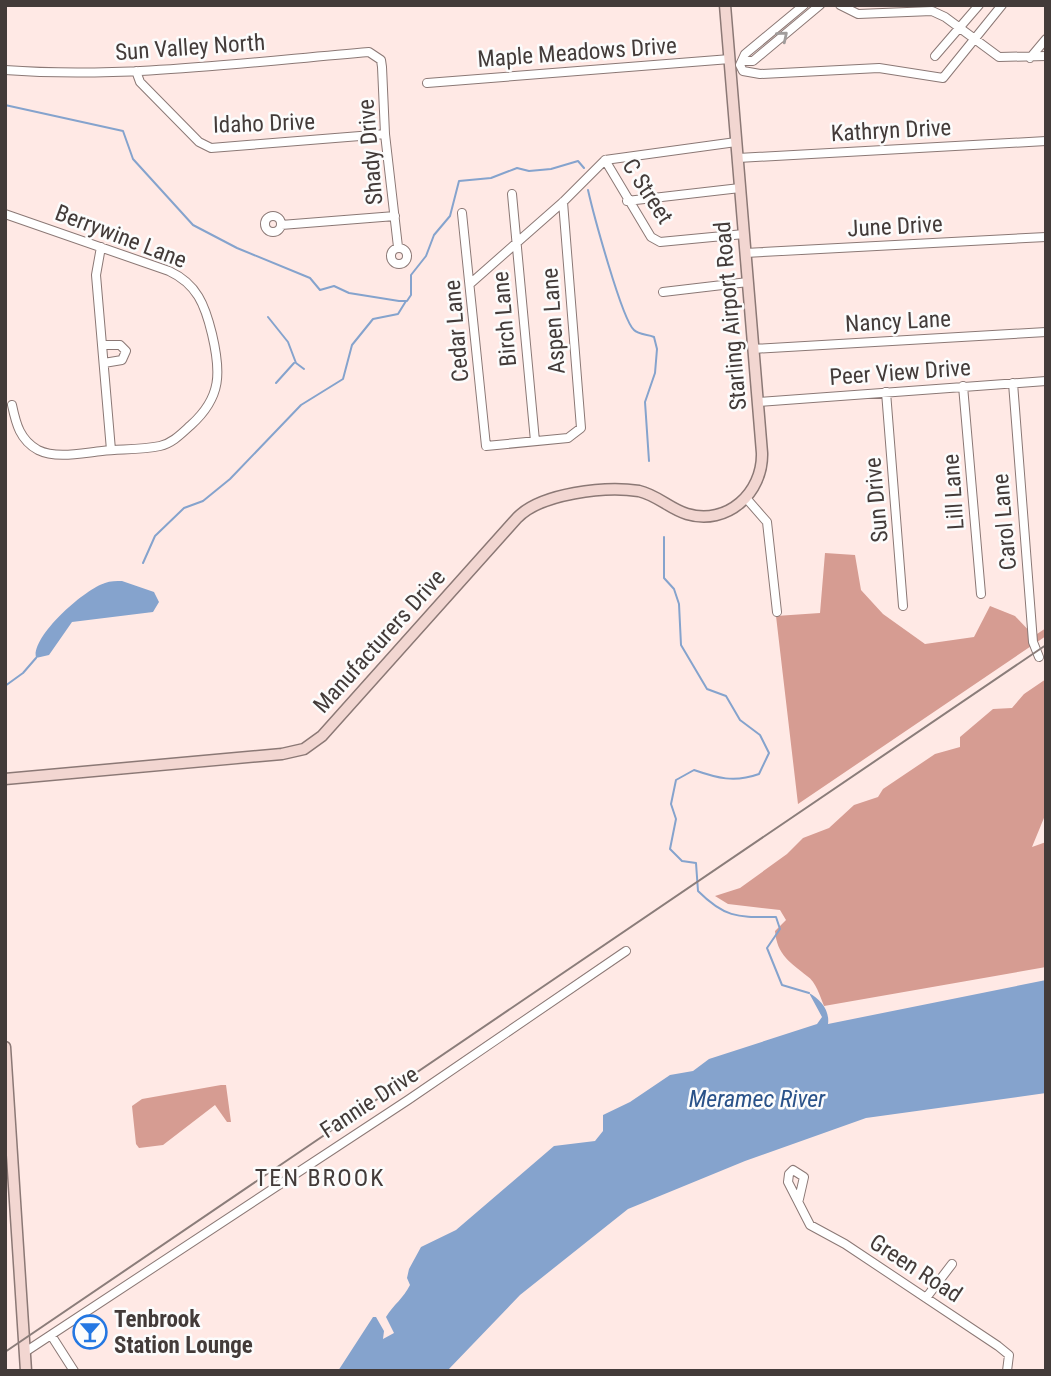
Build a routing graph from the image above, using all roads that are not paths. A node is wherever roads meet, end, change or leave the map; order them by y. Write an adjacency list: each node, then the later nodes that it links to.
1 (725, 5): 14 (street, Starling Airport Road)
2 (804, 5): 14 (street)
3 (820, 5): 14 (street, one-way to 3)
4 (840, 5): 7 (street)
5 (979, 5): 7 (street)
6 (1002, 5): 8 (street)
7 (959, 29): 8 (street); 11 (street)
8 (972, 39): 13 (street); 14 (street)
9 (1046, 39): 13 (street)
10 (376, 55): 16 (street, Sun Valley North); 18 (street, Shady Drive)
11 (935, 56)
12 (1046, 57): 13 (street)
13 (1030, 58)
14 (736, 63): 17 (street, Maple Meadows Drive); 20 (street, Starling Airport Road)
15 (5, 70): 16 (street, Sun Valley North)
16 (136, 71): 18 (street, Idaho Drive)
17 (427, 83)
18 (385, 134): 29 (street, Shady Drive)
19 (1046, 141): 21 (street, Kathryn Drive)
20 (736, 142): 21 (street, Starling Airport Road); 22 (street)
21 (738, 158): 23 (street, Starling Airport Road)
22 (605, 160): 25 (street, C Street); 26 (street)
23 (740, 188): 25 (street); 31 (street, Starling Airport Road)
24 (512, 194): 33 (street, Birch Lane)
25 (628, 201): 31 (street, C Street)
26 (564, 202): 33 (street); 50 (street, Aspen Lane)
27 (462, 213): 38 (street, Cedar Lane)
28 (5, 214): 34 (street, Berrywine Lane)
29 (395, 216): 30 (street); 35 (street, Shady Drive)
30 (281, 225)
31 (744, 234): 36 (street, Starling Airport Road)
32 (1046, 237): 36 (street, June Drive)
33 (517, 243): 38 (street); 50 (street, Birch Lane)
34 (102, 247): 41 (street); 51 (street, Berrywine Lane)
35 (398, 247)
36 (746, 253): 37 (street, Starling Airport Road)
37 (748, 282): 39 (street); 42 (street, Starling Airport Road)
38 (471, 283): 50 (street, Cedar Lane)
39 (663, 292)
40 (1046, 332): 42 (street, Nancy Lane)
41 (102, 345): 43 (street); 43 (street)
42 (753, 349): 48 (street, Starling Airport Road)
43 (104, 363): 51 (street)
44 (1046, 380): 45 (street, Peer View Drive)
45 (1013, 383): 46 (street, Peer View Drive); 56 (street, Carol Lane)
46 (963, 386): 47 (street, Peer View Drive); 53 (street, Lill Lane)
47 (887, 391): 48 (street, Peer View Drive); 54 (street, Sun Drive)
48 (758, 402): 52 (street, Starling Airport Road)
49 (12, 405): 51 (street, Berrywine Lane)
50 (535, 441)
51 (111, 450)
52 (746, 498): 55 (street); 57 (street, Manufacturers Drive)
53 (981, 594)
54 (903, 606)
55 (777, 612)
56 (1039, 657)
57 (5, 779)
58 (626, 951): 66 (street, Fannie Drive)
59 (5, 1047): 60 (street)
60 (8, 1136): 61 (street)
61 (15, 1192): 62 (street); 67 (street)
62 (5, 1198)
63 (799, 1199): 65 (street, Green Road)
64 (952, 1264): 65 (street)
65 (926, 1298): 72 (street, Green Road)
66 (51, 1335): 67 (street, Fannie Drive); 68 (street)
67 (25, 1352): 69 (street)
68 (66, 1360): 70 (street); 71 (street)
69 (26, 1371)
70 (65, 1371)
71 (74, 1371)
72 (1007, 1371)

